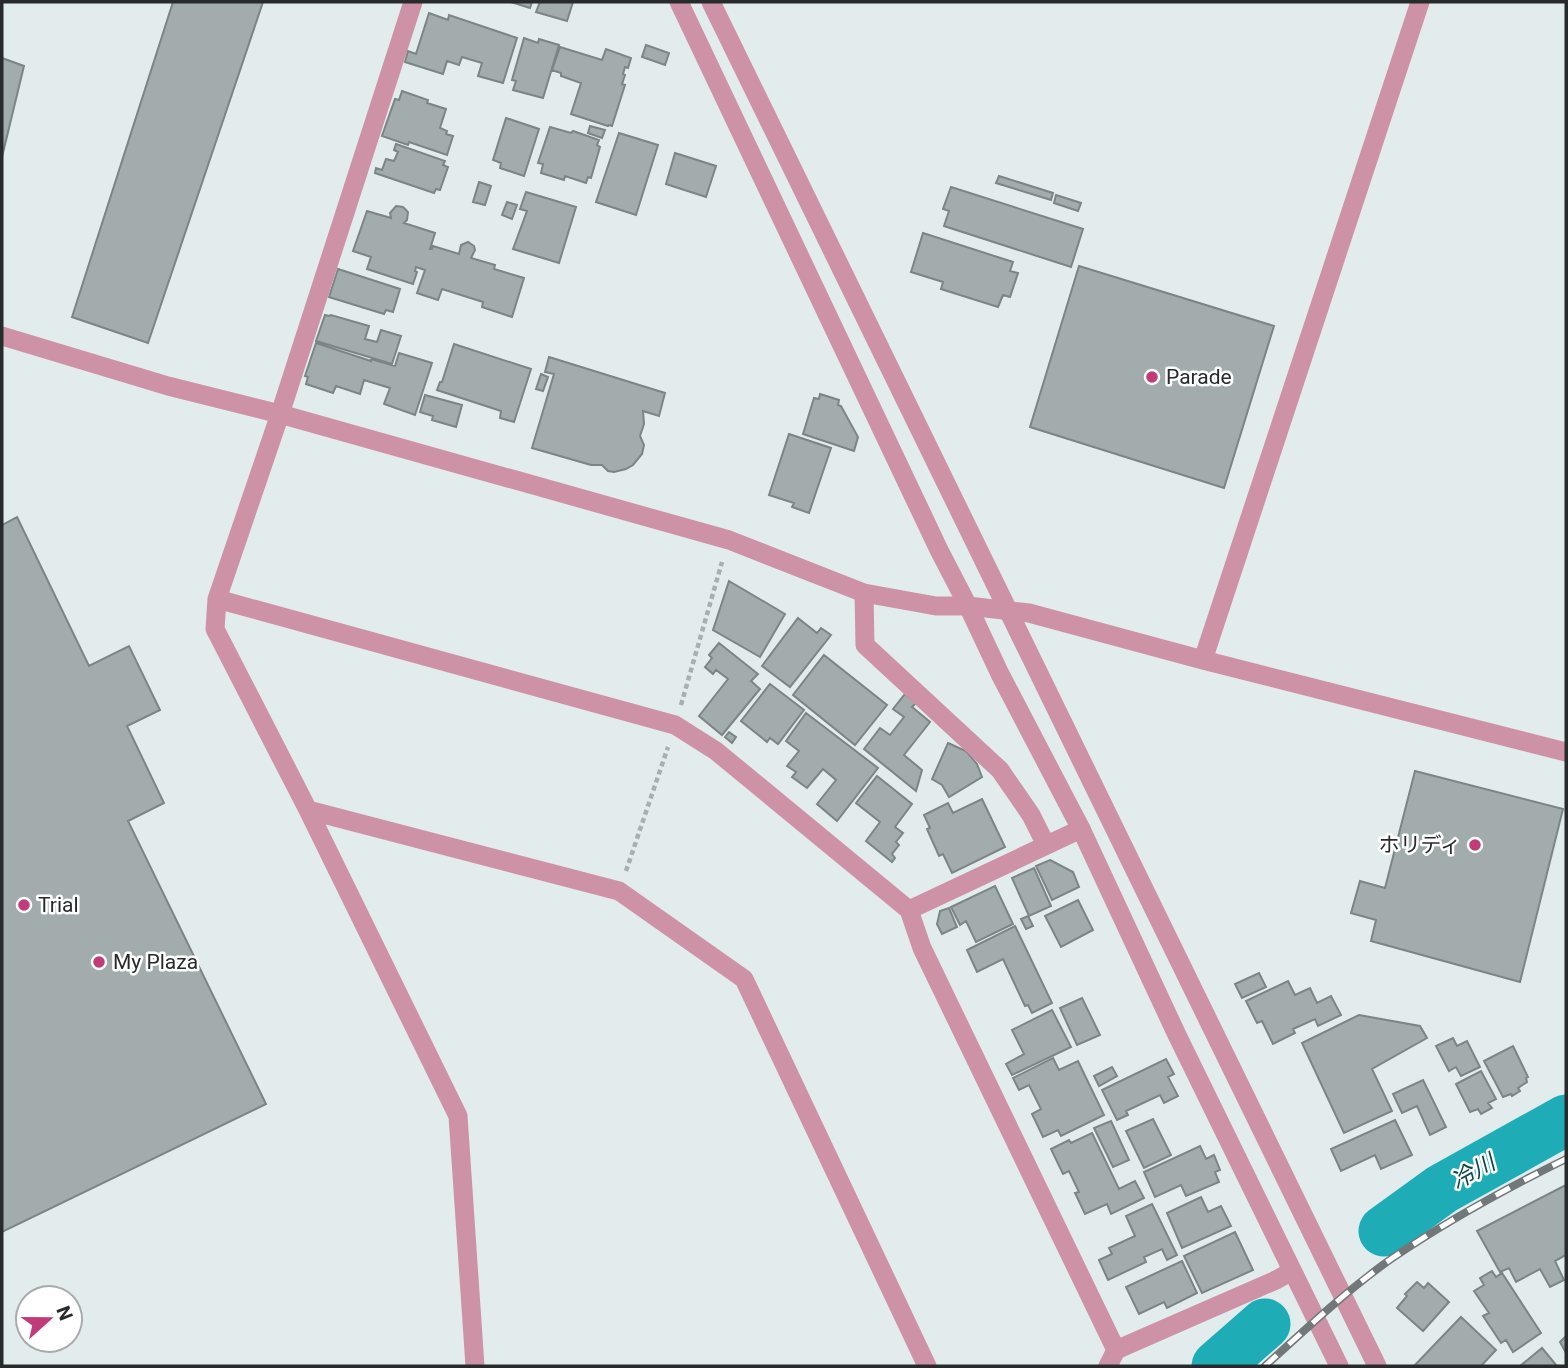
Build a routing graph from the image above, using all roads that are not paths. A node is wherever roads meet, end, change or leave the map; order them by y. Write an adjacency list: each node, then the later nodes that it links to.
1 (413, 2): 6 (street)
2 (679, 2): 9 (street)
3 (711, 2): 10 (street)
4 (1420, 2): 11 (street)
5 (2, 336): 6 (street)
6 (280, 414): 7 (street); 8 (street)
7 (864, 593): 9 (street); 15 (street)
8 (216, 599): 13 (street); 16 (street)
9 (968, 606): 10 (street); 14 (street)
10 (1009, 612): 11 (street); 22 (street)
11 (1203, 660): 12 (street)
12 (1566, 752)
13 (308, 810): 19 (street); 20 (street)
14 (1081, 829): 15 (street); 17 (street)
15 (1046, 845): 16 (street)
16 (909, 909): 18 (street)
17 (1292, 1271): 18 (street); 21 (street)
18 (1112, 1358)
19 (918, 1362)
20 (475, 1366)
21 (1339, 1366)
22 (1377, 1366)

